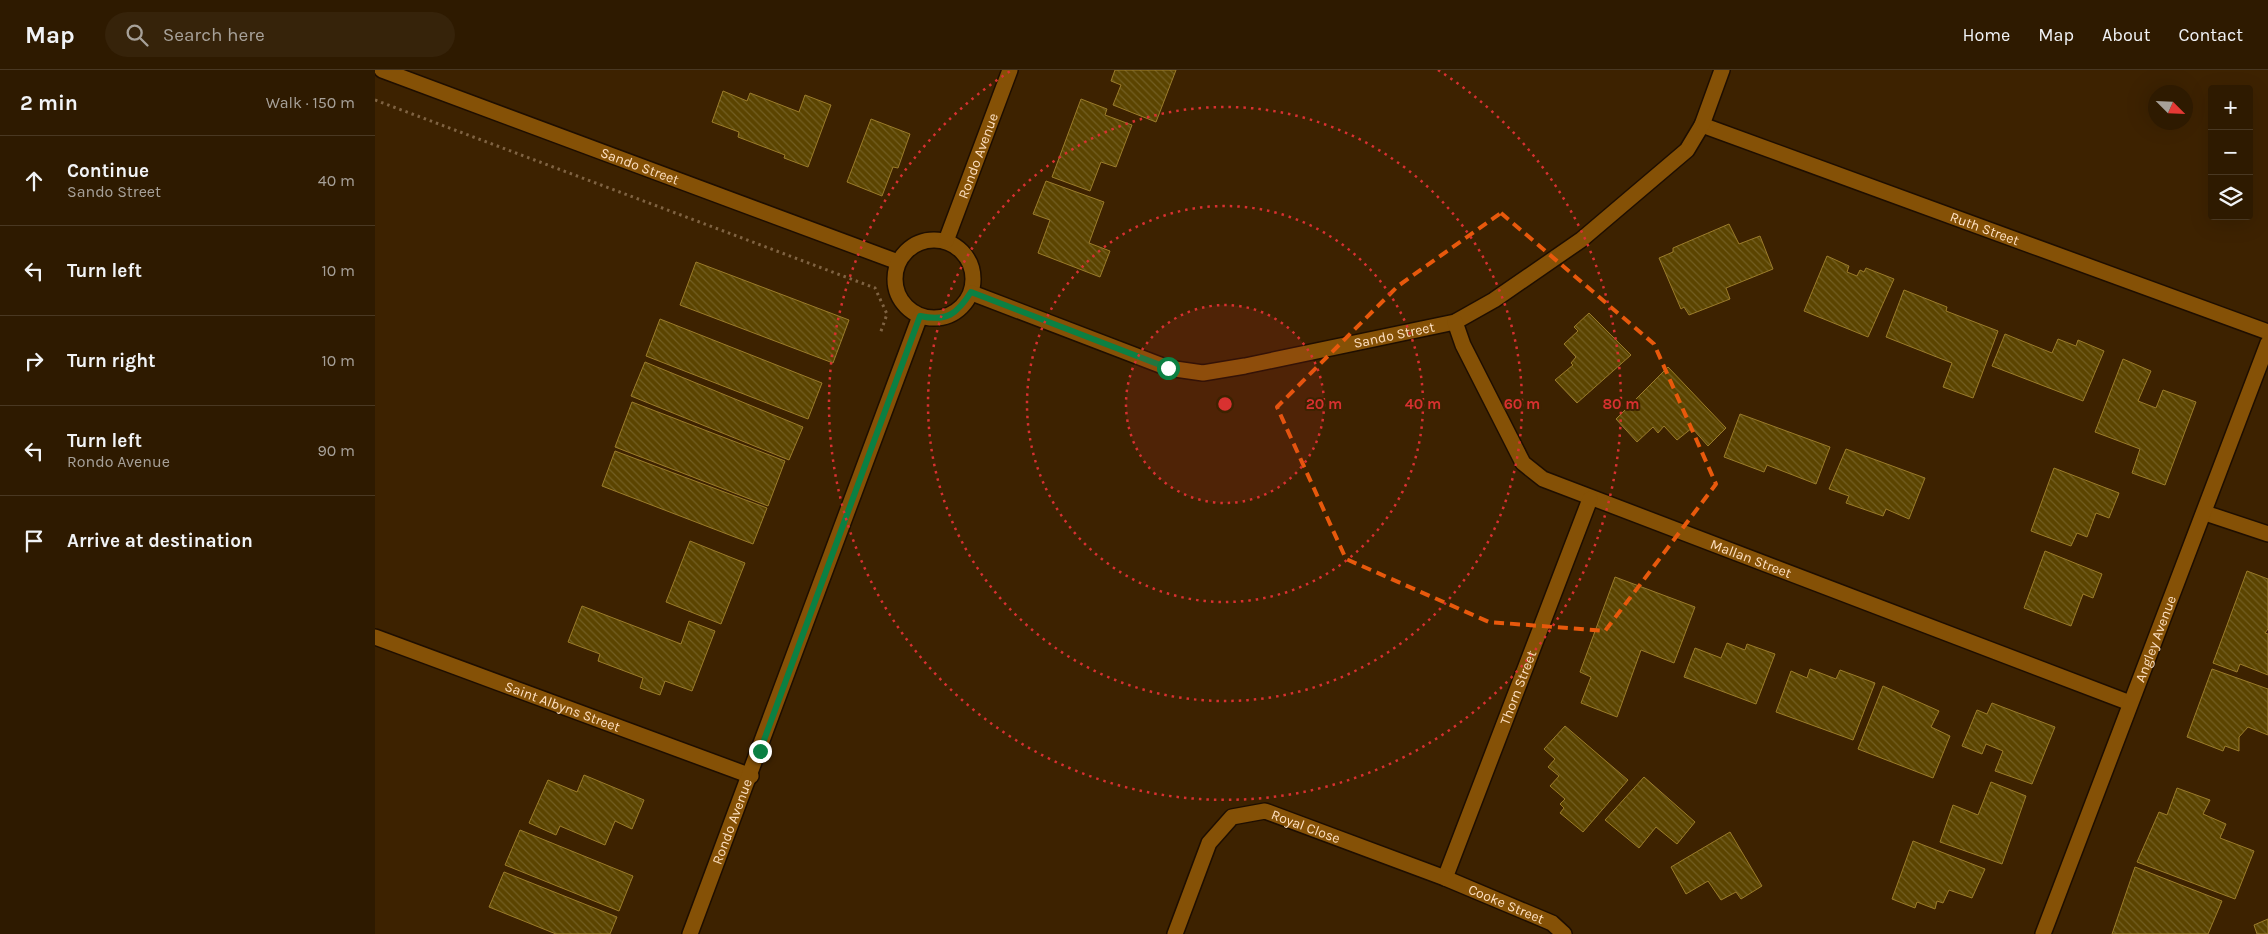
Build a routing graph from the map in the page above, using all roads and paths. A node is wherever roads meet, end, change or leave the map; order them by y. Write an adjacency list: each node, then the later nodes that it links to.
1 (382, 70): 7 (street, Sando Street)
2 (1010, 70): 6 (street, Rondo Avenue)
3 (1723, 70): 5 (street, Sando Street)
4 (375, 100): 12 (path)
5 (1702, 125): 10 (street, Sando Street); 11 (street, Ruth Street)
6 (946, 241): 7 (street); 8 (street)
7 (898, 262): 9 (street)
8 (971, 292): 9 (street); 10 (street, Sando Street)
9 (920, 316): 19 (street, Rondo Avenue)
10 (1455, 322): 14 (street, Mallan Street)
11 (2268, 332)
12 (880, 334)
13 (2268, 343): 15 (street, Angley Avenue)
14 (1591, 499): 18 (street, Mallan Street); 20 (street, Thorn Street)
15 (2205, 513): 16 (street); 18 (street, Angley Avenue)
16 (2268, 534)
17 (375, 637): 19 (street, Saint Albyns Street)
18 (2130, 703): 24 (street, Angley Avenue)
19 (751, 776): 21 (street, Rondo Avenue)
20 (1445, 878): 22 (street, Royal Close); 23 (street, Cooke Street)
21 (691, 934)
22 (1175, 934)
23 (1563, 934)
24 (2043, 934)

